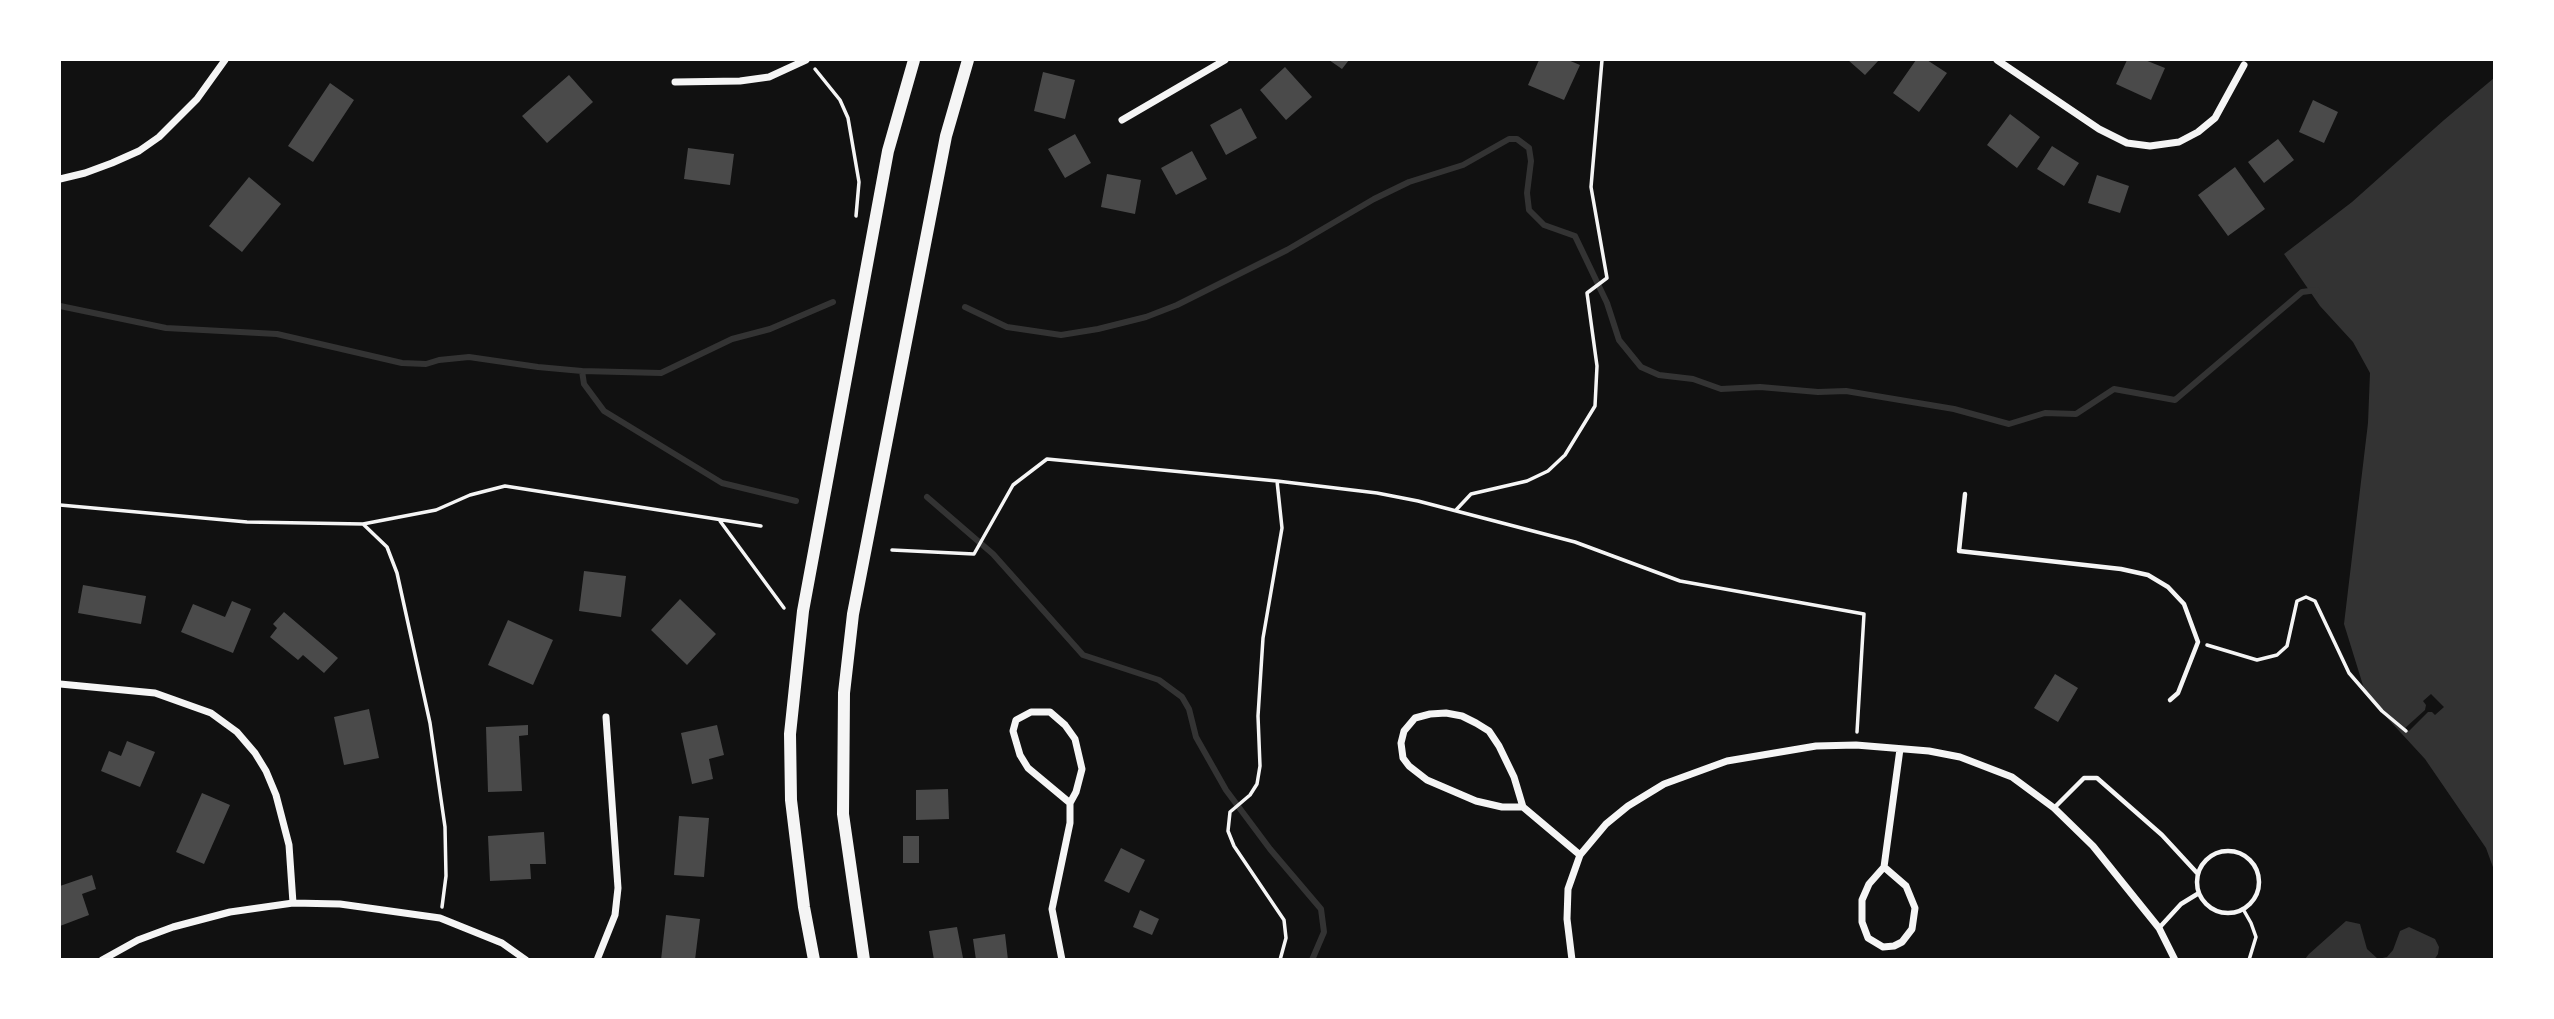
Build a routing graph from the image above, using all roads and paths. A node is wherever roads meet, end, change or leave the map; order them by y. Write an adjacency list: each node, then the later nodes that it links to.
1 (225, 60): 12 (street)
2 (806, 60): 10 (street)
3 (914, 60): 44 (main road)
4 (968, 60): 45 (main road)
5 (1225, 60): 11 (street)
6 (1602, 60): 17 (path)
7 (1997, 60): 8 (street)
8 (2244, 65)
9 (814, 69): 13 (path)
10 (675, 82)
11 (1122, 120)
12 (60, 179)
13 (856, 216)
14 (1277, 481): 17 (path); 21 (path); 47 (path)
15 (1965, 494): 25 (lane)
16 (60, 505): 19 (path)
17 (1456, 510): 28 (path)
18 (720, 521): 19 (path); 20 (path); 22 (path)
19 (363, 524): 39 (path)
20 (761, 526)
21 (892, 550)
22 (784, 608)
23 (2216, 648): 27 (path)
24 (60, 684): 37 (street)
25 (2170, 700)
26 (606, 717): 43 (street)
27 (2406, 732)
28 (1856, 745): 29 (street); 33 (street)
29 (1900, 749): 32 (street); 34 (street)
30 (1070, 803): 30 (street); 46 (street)
31 (1523, 807): 31 (street); 33 (street)
32 (2054, 808): 35 (lane); 40 (street)
33 (1580, 855): 48 (street)
34 (1884, 867): 34 (street)
35 (2199, 874): 36 (lane); 38 (lane)
36 (2199, 893): 38 (lane); 40 (lane)
37 (293, 903): 39 (street); 41 (street)
38 (2243, 909): 50 (path)
39 (440, 918): 42 (street)
40 (2159, 928): 49 (street)
41 (102, 960)
42 (526, 960)
43 (597, 960)
44 (814, 960)
45 (864, 960)
46 (1062, 960)
47 (1280, 960)
48 (1572, 960)
49 (2175, 960)
50 (2249, 960)

